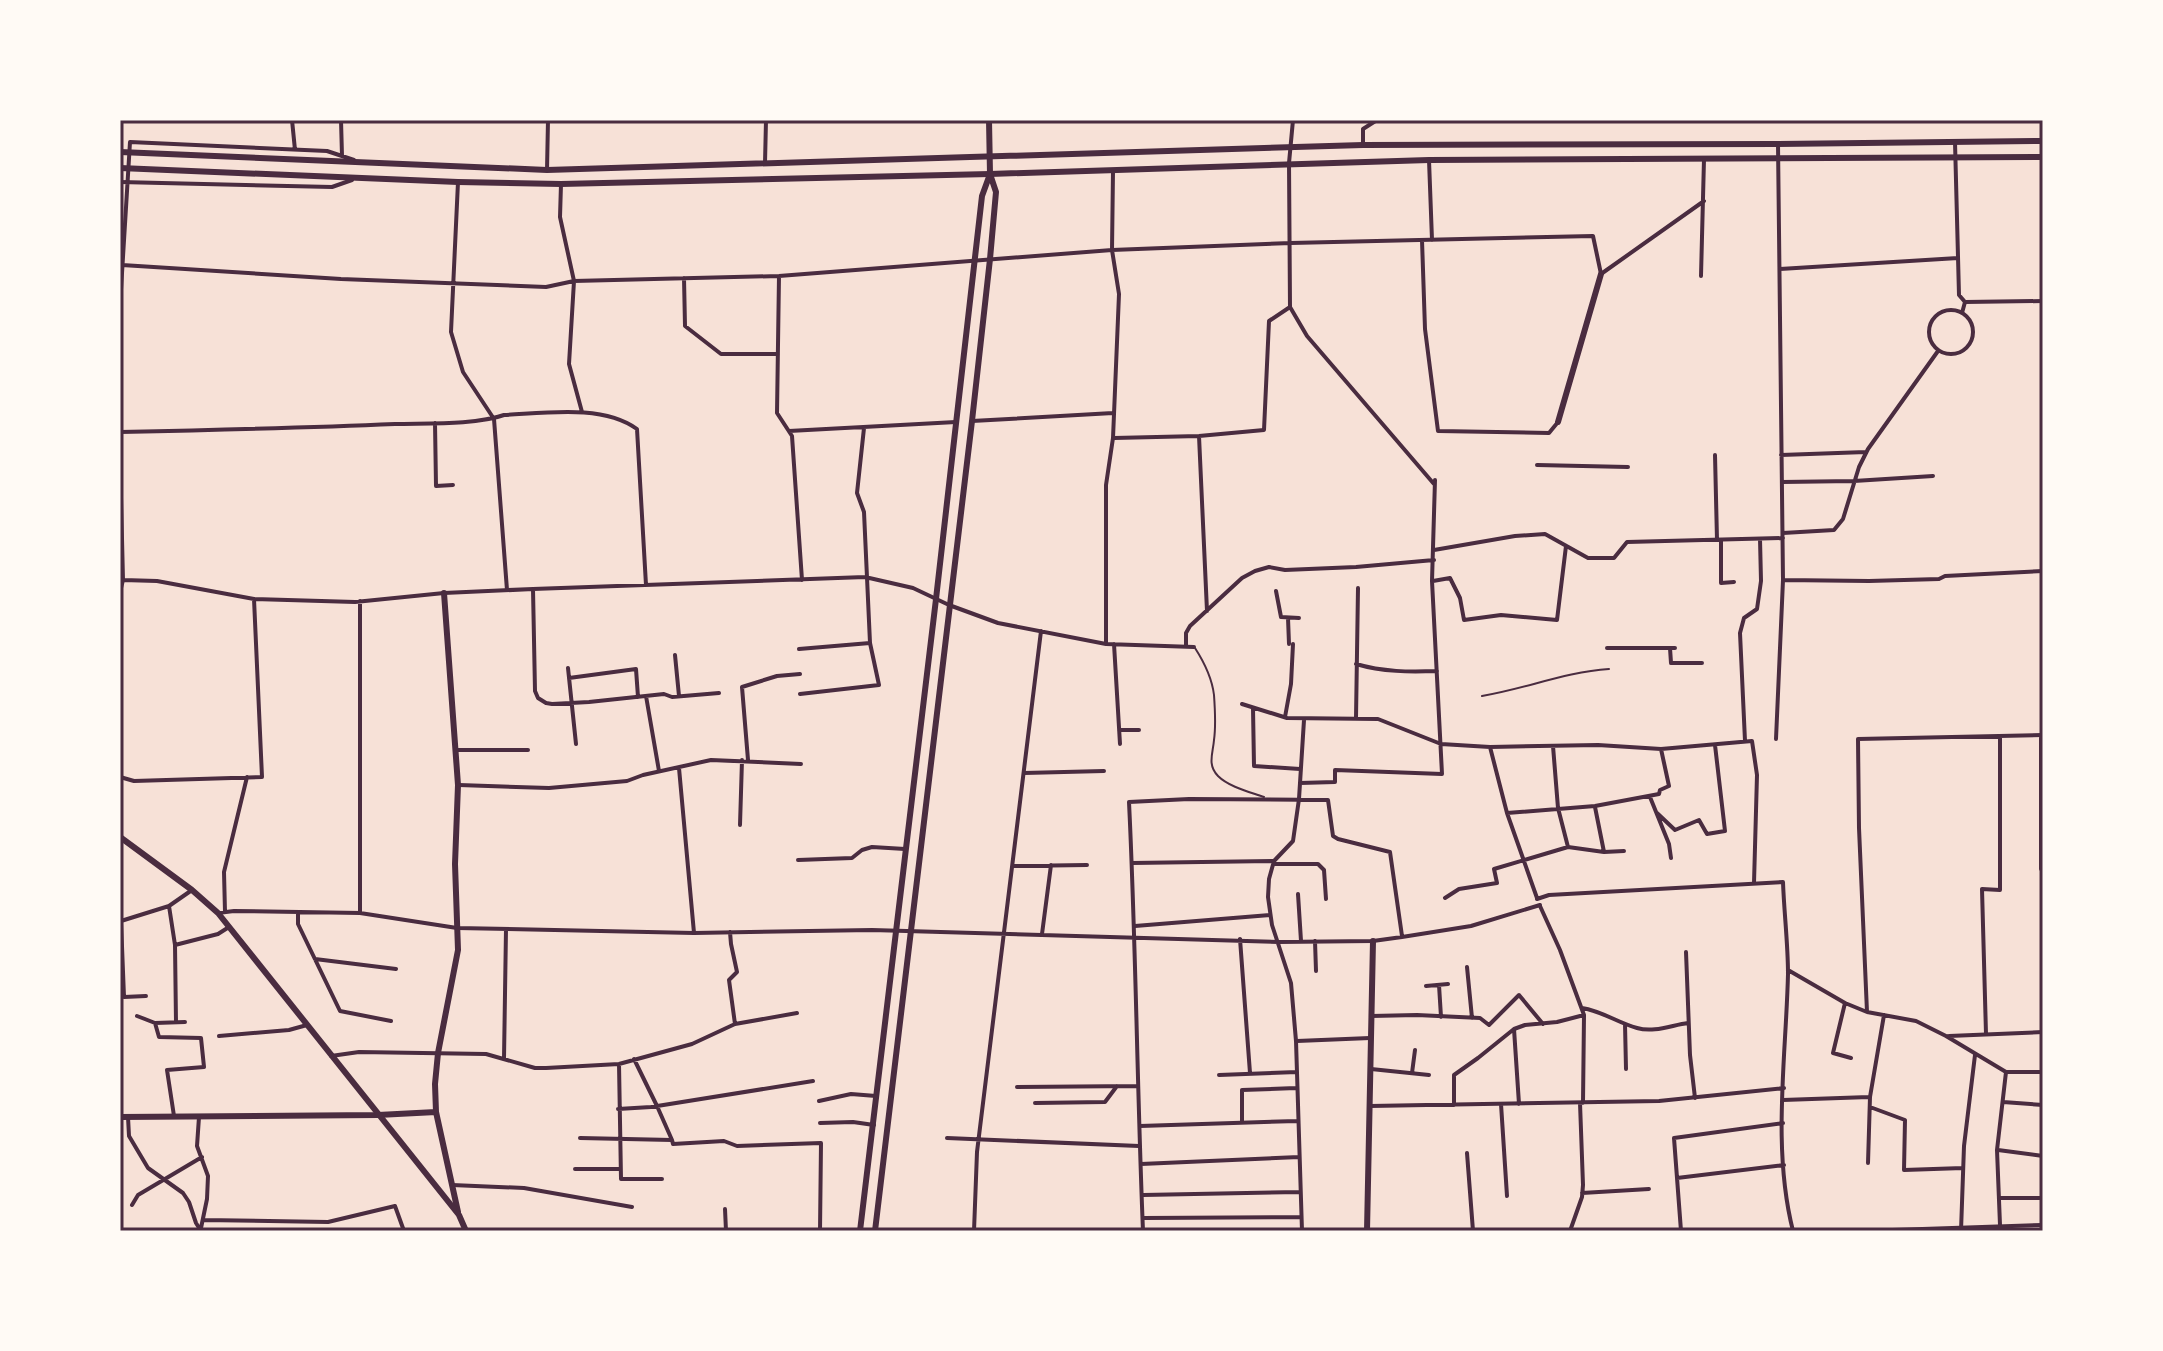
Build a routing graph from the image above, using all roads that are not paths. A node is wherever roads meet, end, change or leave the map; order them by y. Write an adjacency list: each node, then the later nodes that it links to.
1 (292, 120): 13 (street)
2 (341, 120): 16 (street)
3 (548, 120): 27 (street)
4 (766, 120): 23 (street)
5 (989, 120): 15 (main road)
6 (1293, 120): 12 (street)
7 (1377, 120): 11 (street)
8 (2043, 141): 9 (main road)
9 (1955, 142): 10 (main road); 18 (street)
10 (1778, 144): 11 (main road); 20 (street)
11 (1363, 145): 12 (main road)
12 (1290, 146): 15 (main road); 24 (street)
13 (295, 150): 16 (street); 31 (street)
14 (120, 152): 22 (main road)
15 (989, 155): 23 (main road); 28 (main road)
16 (342, 156): 22 (street)
17 (2043, 157): 18 (main road)
18 (1956, 158): 20 (main road); 39 (street)
19 (1704, 159): 20 (main road); 21 (main road); 34 (street)
20 (1778, 159): 43 (street)
21 (1429, 160): 24 (main road); 36 (street)
22 (359, 162): 27 (main road)
23 (765, 163): 27 (main road)
24 (1289, 163): 26 (main road); 37 (street)
25 (120, 168): 29 (main road)
26 (1113, 169): 28 (main road); 38 (street)
27 (547, 170)
28 (990, 174): 33 (main road); 40 (main road); 41 (main road)
29 (358, 178): 31 (street); 32 (main road)
30 (120, 182): 31 (street)
31 (129, 182): 42 (street)
32 (458, 182): 33 (main road); 49 (street)
33 (561, 184): 48 (street)
34 (1704, 201): 44 (street); 46 (street)
35 (1422, 240): 36 (street); 37 (street); 62 (street)
36 (1432, 240): 44 (street)
37 (1291, 243): 38 (street); 53 (street)
38 (1112, 250): 40 (street); 58 (street)
39 (1958, 258): 43 (street); 51 (street)
40 (990, 259): 41 (street); 60 (main road)
41 (975, 260): 45 (street); 61 (main road)
42 (122, 265): 49 (street); 52 (street)
43 (1780, 269): 71 (street)
44 (1601, 274): 62 (main road)
45 (779, 276): 47 (street); 56 (street)
46 (1701, 276)
47 (684, 278): 48 (street); 56 (street)
48 (574, 281): 49 (street); 57 (street)
49 (454, 282): 59 (street)
50 (2043, 301): 51 (street)
51 (1965, 302): 54 (street)
52 (120, 306)
53 (1290, 307): 67 (street); 83 (street)
54 (1962, 313): 55 (street); 55 (street)
55 (1938, 351): 69 (street)
56 (778, 354): 65 (street)
57 (582, 412): 59 (street); 92 (street)
58 (1113, 413): 60 (street); 68 (street)
59 (494, 419): 63 (street); 95 (street)
60 (972, 421): 102 (main road)
61 (956, 422): 64 (street); 100 (main road)
62 (1558, 422)
63 (435, 423): 66 (street); 78 (street)
64 (864, 428): 65 (street); 86 (street)
65 (789, 431): 88 (street)
66 (120, 432)
67 (1199, 436): 68 (street); 103 (street)
68 (1113, 438): 108 (street)
69 (1866, 452): 71 (street); 76 (street)
70 (1715, 455): 81 (street)
71 (1781, 455): 77 (street)
72 (120, 456): 87 (street)
73 (1537, 465): 74 (street)
74 (1628, 467)
75 (1933, 476): 76 (street)
76 (1854, 481): 77 (street); 79 (street)
77 (1782, 482): 79 (street)
78 (453, 485)
79 (1783, 536): 80 (street); 89 (street)
80 (1760, 539): 81 (street); 139 (street)
81 (1719, 540): 82 (street); 91 (street)
82 (1566, 546): 83 (street); 90 (street)
83 (1434, 550): 84 (street)
84 (1434, 560): 90 (street); 103 (street)
85 (2043, 571): 89 (street)
86 (865, 577): 88 (street); 100 (street); 107 (street)
87 (123, 580): 97 (street); 99 (street)
88 (802, 580): 92 (street)
89 (1783, 580): 138 (street)
90 (1432, 581): 119 (street)
91 (1734, 582)
92 (646, 585): 94 (street)
93 (1358, 588): 116 (street)
94 (533, 589): 95 (street); 128 (street)
95 (507, 590): 98 (street)
96 (1276, 591): 104 (street)
97 (120, 592)
98 (444, 593): 101 (street); 147 (main road)
99 (254, 599): 101 (street); 157 (street)
100 (936, 599): 102 (street); 170 (main road)
101 (360, 601): 191 (street)
102 (949, 605): 106 (street); 199 (main road)
103 (1207, 611): 110 (street)
104 (1288, 618): 105 (street); 131 (street)
105 (1299, 618)
106 (1041, 631): 108 (street); 155 (street)
107 (870, 643): 113 (street); 123 (street)
108 (1106, 644): 109 (street)
109 (1114, 644): 110 (street); 134 (street)
110 (1183, 647): 111 (street)
111 (1194, 647): 161 (lane)
112 (1607, 648): 115 (street)
113 (799, 649)
114 (675, 655): 125 (street)
115 (1702, 663)
116 (1356, 664): 119 (street); 132 (street)
117 (568, 668): 121 (street)
118 (1609, 669): 126 (lane)
119 (1437, 671): 142 (street)
120 (800, 674): 149 (street)
121 (569, 678): 127 (street); 128 (street)
122 (719, 693): 125 (street)
123 (800, 694)
124 (646, 696): 125 (street); 127 (street); 153 (street)
125 (679, 696)
126 (1482, 696)
127 (638, 697): 128 (street)
128 (572, 703): 140 (street)
129 (1242, 704): 130 (street)
130 (1253, 708): 131 (street); 152 (street)
131 (1285, 718): 133 (street)
132 (1356, 718): 133 (street); 142 (street)
133 (1304, 720): 152 (street)
134 (1119, 730): 135 (street); 141 (street)
135 (1139, 730)
136 (2042, 735): 137 (street); 181 (street)
137 (2000, 736): 223 (street); 242 (street)
138 (1776, 739)
139 (1745, 741): 143 (street); 182 (street)
140 (576, 744)
141 (1120, 744)
142 (1441, 744): 145 (street); 158 (street)
143 (1715, 745): 146 (street); 166 (street)
144 (1553, 746): 145 (street); 146 (street); 164 (street)
145 (1490, 747): 165 (street)
146 (1661, 749): 160 (street)
147 (456, 750): 148 (street); 159 (main road)
148 (528, 750)
149 (745, 760): 150 (street); 151 (street); 167 (street)
150 (801, 764)
151 (679, 768): 153 (street); 200 (street)
152 (1300, 769): 158 (street)
153 (659, 771): 159 (street)
154 (1104, 771): 155 (street)
155 (1024, 773): 180 (street)
156 (120, 777): 157 (street)
157 (247, 777): 189 (street)
158 (1300, 783): 162 (street)
159 (458, 785): 195 (main road)
160 (1650, 797): 163 (street); 166 (street)
161 (1268, 799): 162 (street); 177 (street)
162 (1299, 799): 176 (street); 204 (street)
163 (1595, 806): 164 (street); 172 (street)
164 (1558, 808): 165 (street); 169 (street)
165 (1507, 813): 175 (street)
166 (1657, 813): 173 (street)
167 (740, 825)
168 (120, 837): 183 (main road)
169 (1568, 847): 172 (street); 175 (street)
170 (906, 849): 174 (street); 197 (main road)
171 (1624, 851): 172 (street)
172 (1604, 852)
173 (1671, 858)
174 (798, 860)
175 (1523, 860): 185 (street); 187 (street)
176 (1274, 862): 177 (street); 186 (street); 192 (street)
177 (1132, 863): 193 (street)
178 (1051, 865): 179 (street); 180 (street); 202 (street)
179 (1087, 865)
180 (1012, 866): 201 (street)
181 (2043, 869)
182 (1754, 883): 187 (street); 215 (street)
183 (192, 890): 188 (street); 189 (main road)
184 (1298, 894): 206 (street)
185 (1445, 898)
186 (1326, 899)
187 (1538, 902): 204 (street); 222 (street)
188 (169, 906): 210 (street); 220 (street)
189 (222, 912): 190 (street); 194 (main road)
190 (298, 912): 191 (street); 212 (street)
191 (360, 913): 195 (street)
192 (1270, 915): 193 (street); 209 (street)
193 (1135, 926): 203 (street)
194 (230, 927): 210 (street); 239 (main road)
195 (457, 928): 196 (street); 248 (main road)
196 (506, 929): 200 (street); 252 (street)
197 (897, 931): 198 (street); 199 (street); 270 (main road)
198 (730, 932): 200 (street); 237 (street)
199 (910, 932): 201 (street); 343 (main road)
200 (694, 933)
201 (1004, 934): 202 (street); 302 (street)
202 (1042, 934): 203 (street)
203 (1135, 937): 205 (street); 266 (street)
204 (1402, 937): 208 (street)
205 (1240, 939): 209 (street); 260 (street)
206 (1301, 941): 207 (street); 209 (street)
207 (1315, 941): 208 (street); 216 (street)
208 (1373, 941): 228 (main road)
209 (1278, 942): 246 (street)
210 (175, 945): 232 (street)
211 (1686, 952): 236 (street)
212 (314, 959): 214 (street); 231 (street)
213 (1467, 967): 230 (street)
214 (396, 969)
215 (1788, 970): 221 (street); 269 (street)
216 (1316, 971)
217 (1448, 984): 218 (street)
218 (1439, 985): 219 (street); 229 (street)
219 (1426, 986)
220 (146, 996)
221 (1845, 1003): 223 (street); 251 (street)
222 (1582, 1008): 225 (street); 234 (street)
223 (1867, 1012): 226 (street)
224 (797, 1013): 237 (street)
225 (1584, 1015): 238 (street); 277 (street)
226 (1884, 1015): 244 (street); 271 (street)
227 (137, 1016): 235 (street)
228 (1371, 1016): 229 (street); 245 (main road)
229 (1441, 1017): 230 (street)
230 (1472, 1018): 238 (street)
231 (391, 1021)
232 (176, 1022): 233 (street); 235 (street)
233 (185, 1022)
234 (1625, 1022): 236 (street); 256 (street)
235 (155, 1023): 290 (street)
236 (1688, 1023): 272 (street)
237 (735, 1024): 253 (street)
238 (1543, 1024): 240 (street)
239 (307, 1025): 243 (street); 250 (main road)
240 (1514, 1029): 279 (street); 280 (street)
241 (2043, 1032): 242 (street)
242 (1986, 1034): 244 (street)
243 (219, 1036)
244 (1946, 1036): 249 (street)
245 (1370, 1038): 246 (street); 255 (main road)
246 (1296, 1041): 257 (street)
247 (1415, 1050): 261 (street)
248 (438, 1053): 250 (street); 252 (street); 286 (main road)
249 (1975, 1055): 258 (street); 312 (street)
250 (331, 1056): 287 (main road)
251 (1851, 1058)
252 (504, 1059): 254 (street)
253 (634, 1059): 254 (street); 282 (street)
254 (619, 1064): 285 (street)
255 (1369, 1069): 261 (street); 283 (main road)
256 (1626, 1069)
257 (1297, 1072): 260 (street); 268 (street)
258 (2006, 1072): 259 (street); 275 (street)
259 (2043, 1072)
260 (1250, 1073): 262 (street)
261 (1412, 1073): 263 (street)
262 (1219, 1075)
263 (1429, 1075)
264 (813, 1081): 282 (street)
265 (1117, 1086): 266 (street); 267 (street); 276 (street)
266 (1137, 1086): 297 (street)
267 (1017, 1087)
268 (1296, 1088): 292 (street); 294 (street)
269 (1784, 1088): 272 (street); 273 (street)
270 (877, 1096): 274 (street); 296 (main road)
271 (1870, 1097): 273 (street); 284 (street)
272 (1695, 1098): 277 (street)
273 (1783, 1100): 295 (street)
274 (819, 1101)
275 (2003, 1102): 281 (street); 304 (street)
276 (1035, 1103)
277 (1581, 1103): 279 (street); 321 (street)
278 (1501, 1104): 279 (street); 280 (street); 323 (street)
279 (1519, 1104)
280 (1454, 1105): 283 (street)
281 (2043, 1105)
282 (657, 1106): 285 (street); 301 (street)
283 (1368, 1106): 347 (main road)
284 (1870, 1107): 309 (street); 312 (street)
285 (618, 1109): 299 (street)
286 (436, 1112): 287 (main road); 318 (main road)
287 (378, 1115): 291 (main road); 329 (main road)
288 (120, 1117): 289 (main road)
289 (128, 1117): 290 (main road); 317 (street)
290 (174, 1117): 291 (main road)
291 (199, 1117): 307 (street)
292 (1297, 1121): 294 (street); 308 (street)
293 (820, 1123): 296 (street)
294 (1242, 1123): 297 (street)
295 (1783, 1123): 311 (street); 315 (street)
296 (874, 1125): 335 (main road)
297 (1139, 1127): 303 (street)
298 (580, 1138): 299 (street)
299 (619, 1138): 301 (street); 314 (street)
300 (947, 1138): 302 (street)
301 (672, 1140): 342 (street)
302 (979, 1140): 303 (street); 344 (street)
303 (1139, 1146): 310 (street)
304 (1997, 1150): 306 (street); 324 (street)
305 (1467, 1153): 348 (street)
306 (2043, 1156)
307 (202, 1157): 317 (street); 332 (street)
308 (1299, 1157): 310 (street); 320 (street)
309 (1868, 1163)
310 (1140, 1164): 322 (street)
311 (1784, 1165): 315 (street); 351 (street)
312 (1963, 1168): 336 (street)
313 (575, 1169): 314 (street)
314 (620, 1169): 316 (street)
315 (1677, 1178): 350 (street)
316 (662, 1179)
317 (164, 1180): 326 (street); 338 (street)
318 (452, 1185): 327 (street); 329 (main road)
319 (1649, 1189): 321 (street)
320 (1300, 1192): 322 (street); 330 (street)
321 (1582, 1193): 349 (street)
322 (1142, 1195): 331 (street)
323 (1507, 1196)
324 (1999, 1198): 325 (street); 333 (street)
325 (2043, 1198)
326 (132, 1205)
327 (632, 1207)
328 (725, 1209): 341 (street)
329 (459, 1215): 340 (main road)
330 (1301, 1217): 331 (street); 346 (street)
331 (1143, 1218): 345 (street)
332 (203, 1220): 338 (street); 339 (street)
333 (2000, 1225): 334 (street); 336 (street)
334 (2043, 1225)
335 (860, 1229): 343 (main road)
336 (1961, 1229): 337 (street)
337 (1894, 1230): 352 (street)
338 (201, 1231)
339 (404, 1231)
340 (466, 1231)
341 (726, 1231)
342 (820, 1231)
343 (875, 1231)
344 (974, 1231)
345 (1143, 1231)
346 (1302, 1231)
347 (1367, 1231)
348 (1473, 1231)
349 (1570, 1231)
350 (1681, 1231)
351 (1793, 1231)
352 (1863, 1231)

